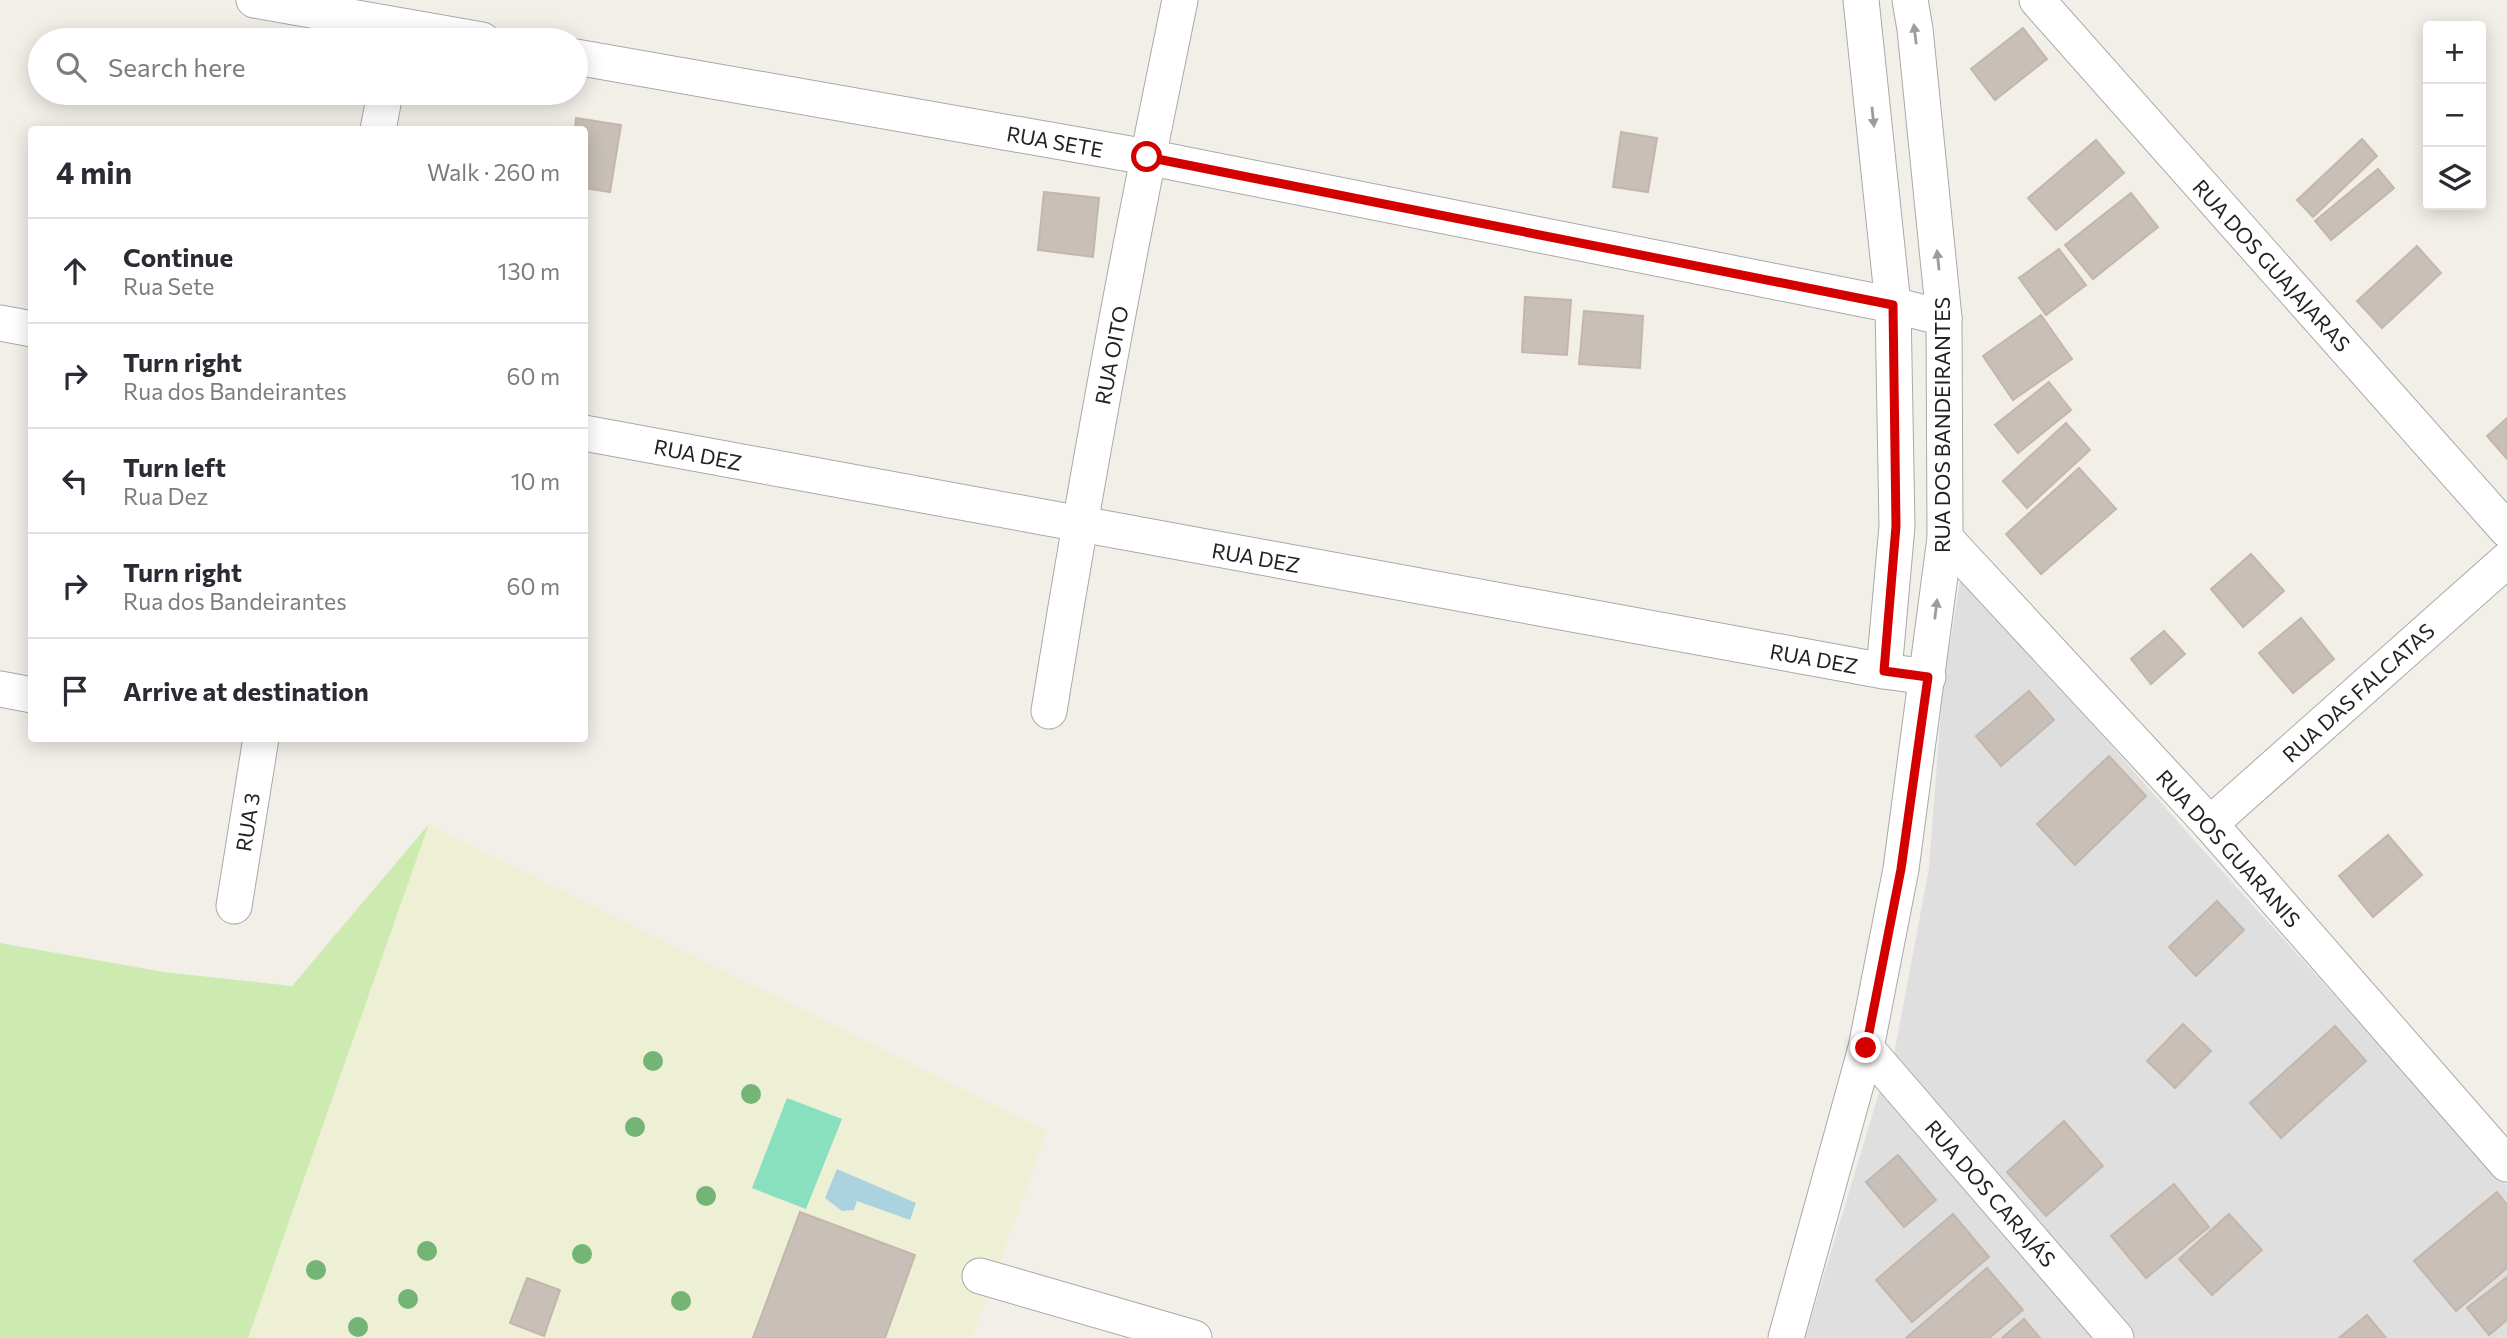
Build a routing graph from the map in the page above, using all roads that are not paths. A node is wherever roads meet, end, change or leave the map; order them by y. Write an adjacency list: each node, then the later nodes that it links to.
1 (254, 0): 6 (street)
2 (1180, 0): 11 (street, RUA OITO)
3 (1861, 0): 12 (street, one-way to 12)
4 (1910, 0): 13 (street, RUA DOS BANDEIRANTES, one-way to 4)
5 (2036, 0): 18 (street, RUA DOS GUAJAJARAS)
6 (398, 22): 7 (street)
7 (426, 28)
8 (588, 59): 11 (street, RUA SETE)
9 (383, 105): 10 (street)
10 (379, 126)
11 (1147, 157): 12 (street, RUA SETE); 17 (street, RUA OITO)
12 (1893, 305): 13 (street, RUA SETE); 21 (street)
13 (1944, 318): 19 (street, RUA DOS BANDEIRANTES)
14 (0, 323): 15 (street)
15 (28, 328)
16 (588, 434): 17 (street, RUA DEZ)
17 (1079, 525): 21 (street, RUA DEZ); 25 (street, RUA OITO)
18 (2507, 530)
19 (1945, 538): 22 (street, RUA DOS BANDEIRANTES, one-way to 19); 27 (street, RUA DOS GUARANIS)
20 (2507, 560): 27 (street, RUA DAS FALCATAS)
21 (1884, 671): 22 (street, RUA DEZ)
22 (1928, 677): 29 (street, RUA DOS BANDEIRANTES)
23 (0, 689): 24 (street)
24 (28, 694)
25 (1049, 711)
26 (260, 742): 28 (street, RUA 3)
27 (2210, 824): 30 (street, RUA DOS GUARANIS)
28 (234, 906)
29 (1866, 1048): 33 (street, RUA DOS BANDEIRANTES); 34 (street, RUA DOS CARAJÁS)
30 (2507, 1164)
31 (980, 1276): 32 (street)
32 (1194, 1338)
33 (1786, 1338)
34 (2116, 1338)

